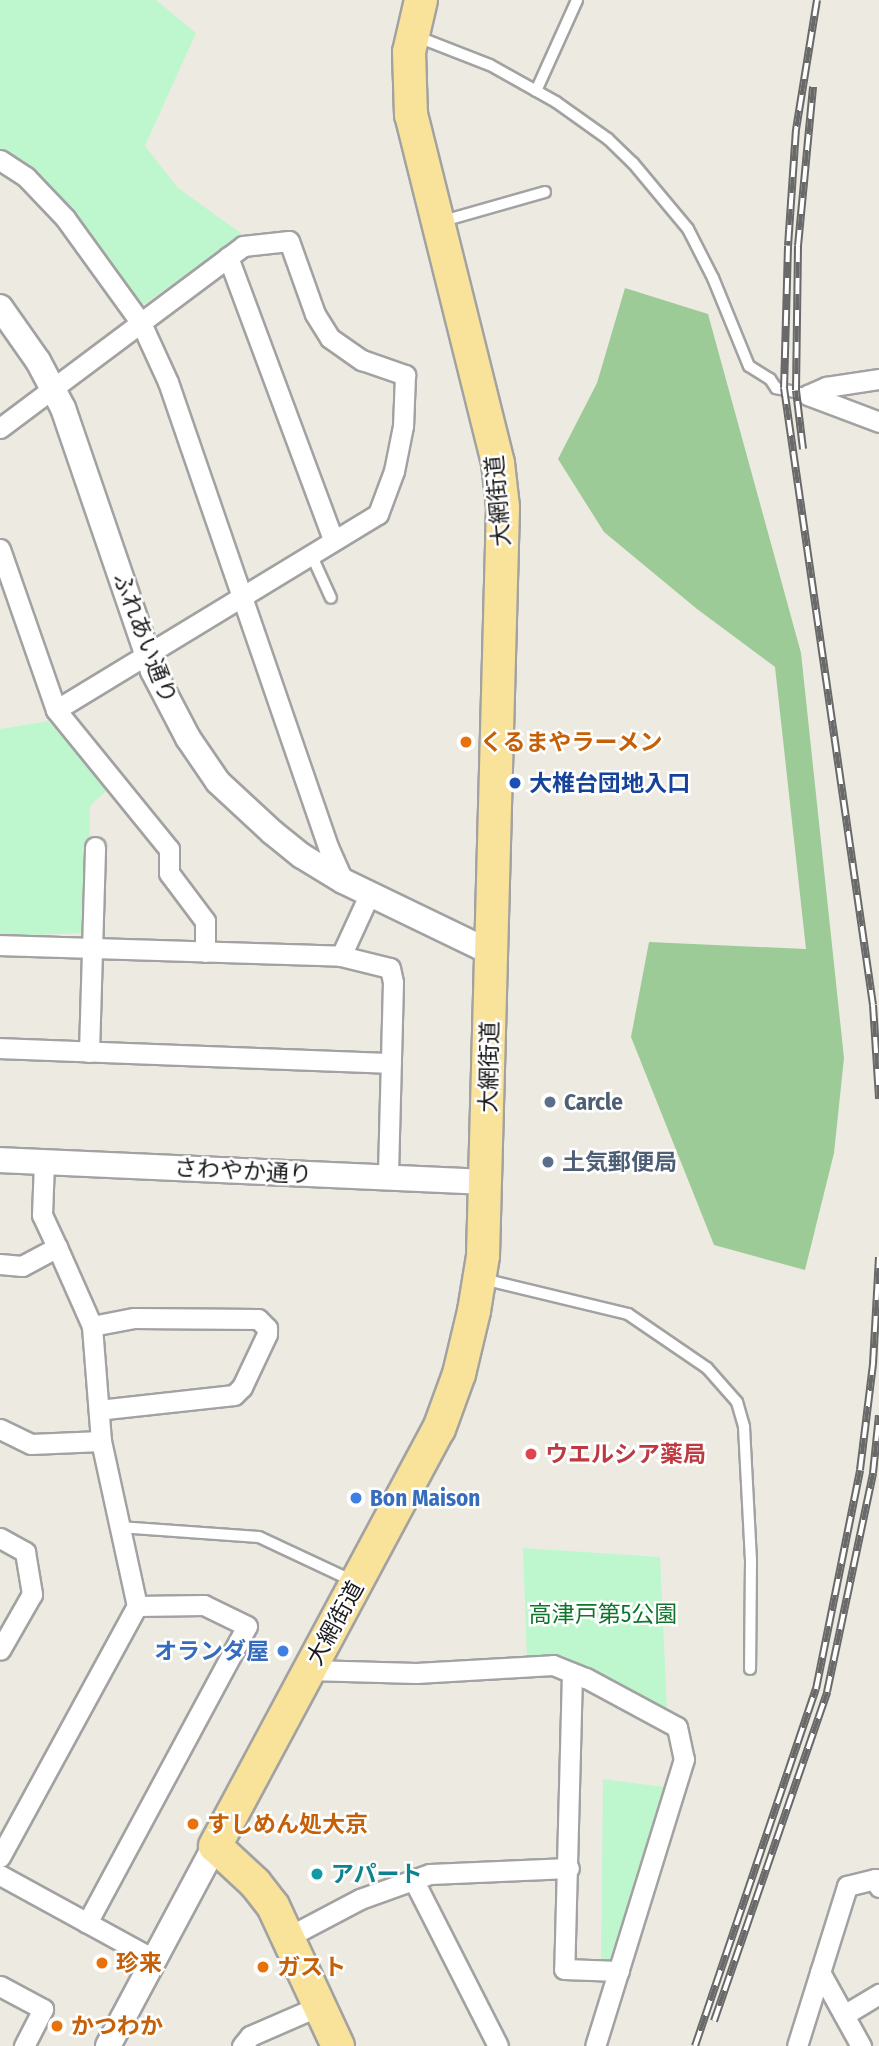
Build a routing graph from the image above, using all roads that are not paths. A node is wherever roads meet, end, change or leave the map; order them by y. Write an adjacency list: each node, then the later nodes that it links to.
1 (421, 0): 3 (main road, 大網街道)
2 (577, 0): 4 (lane)
3 (411, 35): 4 (lane); 7 (main road, 大網街道)
4 (536, 91): 13 (lane)
5 (0, 160): 10 (street)
6 (545, 192): 7 (lane)
7 (436, 223): 29 (main road, 大網街道)
8 (228, 257): 10 (street); 16 (street); 16 (street)
9 (0, 307): 12 (street, ふれあい通り)
10 (141, 323): 12 (street); 19 (street)
11 (879, 379): 13 (street)
12 (53, 389): 15 (street); 21 (street, ふれあい通り)
13 (808, 395): 14 (street)
14 (879, 422)
15 (0, 428)
16 (333, 540): 18 (street)
17 (0, 549): 22 (street)
18 (310, 554): 19 (street); 20 (lane)
19 (240, 595): 21 (street); 24 (street)
20 (331, 598)
21 (147, 654): 22 (street); 24 (street, ふれあい通り)
22 (56, 710): 28 (street)
23 (95, 847): 27 (street)
24 (343, 881): 25 (street, ふれあい通り)
25 (370, 893): 29 (street, ふれあい通り); 30 (street)
26 (0, 944): 27 (street)
27 (92, 950): 28 (street); 32 (street)
28 (205, 952): 30 (street)
29 (492, 953): 37 (main road, 大網街道)
30 (341, 956): 33 (street)
31 (0, 1048): 32 (street)
32 (89, 1052): 33 (street)
33 (391, 1063): 36 (street)
34 (0, 1160): 35 (street, さわやか通り)
35 (44, 1162): 36 (street, さわやか通り); 38 (street)
36 (388, 1177): 37 (street, さわやか通り)
37 (486, 1182): 40 (main road, 大網街道)
38 (57, 1247): 39 (street); 41 (street)
39 (0, 1264)
40 (479, 1279): 47 (main road, 大網街道); 50 (lane)
41 (92, 1326): 42 (street); 42 (street)
42 (99, 1410): 44 (street)
43 (0, 1429): 44 (street)
44 (101, 1441): 45 (street)
45 (118, 1527): 47 (lane); 48 (street)
46 (0, 1538): 49 (street)
47 (357, 1583): 51 (main road, 大網街道)
48 (137, 1606): 54 (street); 59 (street)
49 (0, 1650)
50 (750, 1669)
51 (309, 1670): 52 (street); 53 (main road, 大網街道)
52 (572, 1673): 55 (street); 62 (street)
53 (215, 1846): 60 (main road); 61 (street)
54 (0, 1857)
55 (569, 1868): 57 (street); 62 (street)
56 (0, 1875): 59 (street)
57 (413, 1879): 60 (street); 72 (street)
58 (879, 1887): 63 (street)
59 (87, 1923): 61 (street)
60 (288, 1937): 66 (main road)
61 (155, 1960): 69 (street)
62 (619, 1970): 73 (street)
63 (820, 1972): 67 (street); 74 (street)
64 (0, 1986): 68 (street)
65 (879, 1994): 67 (street)
66 (319, 2006): 70 (street); 71 (main road)
67 (844, 2015): 75 (street)
68 (24, 2046)
69 (108, 2046)
70 (242, 2046)
71 (338, 2046)
72 (498, 2046)
73 (595, 2046)
74 (797, 2046)
75 (861, 2046)

